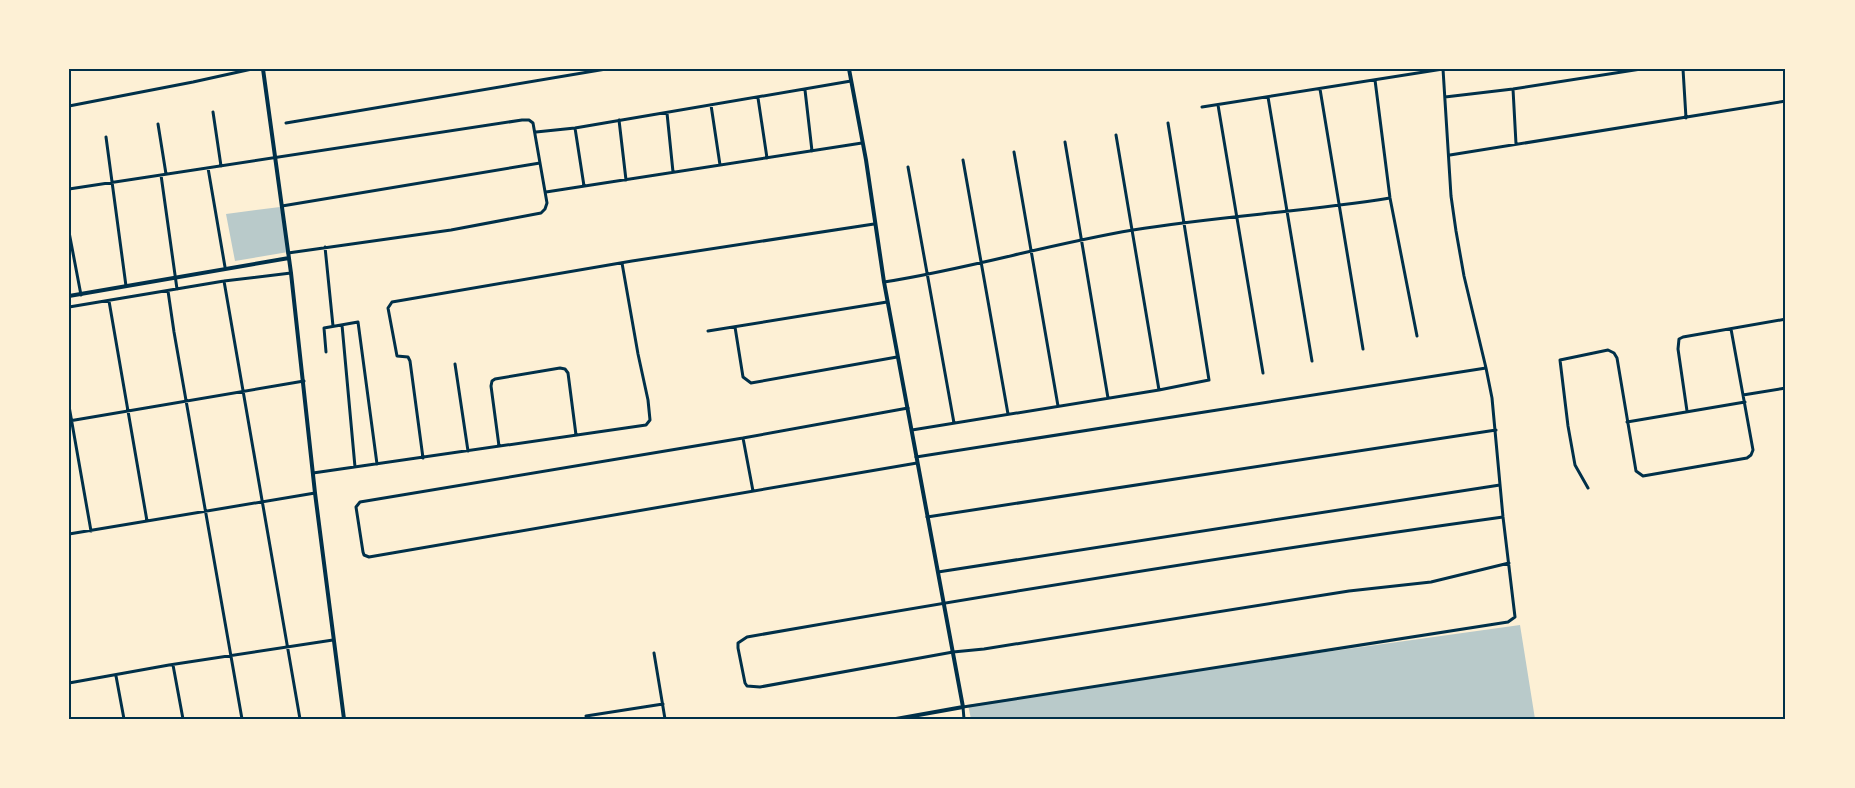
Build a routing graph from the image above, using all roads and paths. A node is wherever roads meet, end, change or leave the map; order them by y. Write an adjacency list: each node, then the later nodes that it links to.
1 (252, 69): 21 (street)
2 (263, 69): 40 (street)
3 (568, 69): 9 (street)
4 (606, 69): 9 (street)
5 (849, 69): 11 (street)
6 (1443, 69): 10 (street); 16 (street)
7 (1641, 69): 13 (street)
8 (1683, 69): 25 (street)
9 (569, 75): 27 (street)
10 (1375, 80): 12 (street); 56 (street)
11 (851, 81): 14 (street); 35 (street)
12 (1320, 89): 15 (street); 58 (street)
13 (1513, 89): 16 (street); 36 (street)
14 (805, 90): 17 (street); 37 (street)
15 (1269, 97): 20 (street); 59 (street)
16 (1445, 97): 39 (street)
17 (758, 98): 19 (street); 41 (street)
18 (1786, 101): 25 (street)
19 (711, 105): 24 (street); 44 (street)
20 (1218, 105): 22 (street); 60 (street)
21 (69, 106)
22 (1202, 107)
23 (213, 112): 45 (street)
24 (667, 113): 26 (street); 48 (street)
25 (1686, 118): 36 (street)
26 (619, 120): 30 (street); 51 (street)
27 (286, 123)
28 (1168, 123): 61 (street)
29 (158, 124): 49 (street)
30 (575, 128): 31 (street); 53 (street)
31 (536, 132): 40 (street); 43 (street)
32 (1116, 135): 63 (street)
33 (106, 137): 52 (street)
34 (1065, 142): 65 (street)
35 (862, 143): 37 (street); 62 (street)
36 (1516, 144): 39 (street)
37 (812, 151): 41 (street)
38 (1014, 152): 67 (street)
39 (1450, 156): 97 (street)
40 (276, 158): 45 (street); 57 (street)
41 (767, 158): 44 (street)
42 (963, 160): 70 (street)
43 (540, 163): 55 (street); 57 (street)
44 (720, 165): 48 (street)
45 (220, 166): 47 (street)
46 (908, 167): 73 (street)
47 (208, 168): 49 (street); 71 (street)
48 (673, 172): 51 (street)
49 (165, 174): 50 (street)
50 (160, 175): 52 (street); 74 (street)
51 (626, 180): 53 (street)
52 (113, 182): 54 (street); 77 (street)
53 (584, 186): 55 (street)
54 (69, 189)
55 (546, 192): 66 (street)
56 (1389, 198): 58 (street); 91 (street)
57 (282, 206): 68 (street)
58 (1339, 206): 59 (street); 92 (street)
59 (1287, 213): 60 (street); 95 (street)
60 (1236, 216): 61 (street); 98 (street)
61 (1184, 223): 63 (street); 101 (street)
62 (874, 224): 69 (street); 76 (street)
63 (1133, 230): 65 (street); 101 (street)
64 (69, 232): 80 (street)
65 (1082, 240): 67 (street); 104 (street)
66 (325, 247): 68 (street); 87 (street)
67 (1032, 252): 70 (street); 108 (street)
68 (288, 255): 71 (street); 72 (street)
69 (622, 263): 118 (street); 123 (street)
70 (981, 263): 73 (street); 112 (street)
71 (225, 267): 74 (street)
72 (291, 273): 75 (street); 99 (street)
73 (928, 275): 76 (street); 115 (street)
74 (176, 277): 77 (street); 78 (street)
75 (224, 281): 78 (street); 102 (street)
76 (884, 282): 83 (street)
77 (126, 286): 80 (street)
78 (177, 289): 79 (street)
79 (168, 291): 82 (street); 105 (street)
80 (81, 295): 81 (street)
81 (69, 296)
82 (109, 301): 84 (street); 110 (street)
83 (887, 302): 88 (street); 94 (street)
84 (69, 307)
85 (1786, 319): 89 (street)
86 (342, 325): 87 (street); 125 (street); 126 (street)
87 (333, 326): 93 (street)
88 (735, 327): 90 (street); 94 (street)
89 (1731, 329): 103 (street); 111 (street)
90 (708, 331)
91 (1417, 336)
92 (1363, 349)
93 (326, 352)
94 (897, 357): 109 (street)
95 (1312, 361)
96 (454, 363): 121 (street)
97 (1486, 368): 117 (street); 122 (street)
98 (1263, 373)
99 (304, 381): 102 (street); 127 (street)
100 (1786, 388): 103 (street)
101 (1159, 390): 104 (street)
102 (244, 391): 105 (street); 132 (street)
103 (1743, 395): 106 (street)
104 (1108, 398): 108 (street)
105 (186, 401): 110 (street); 133 (street)
106 (1745, 402): 111 (street); 114 (street)
107 (69, 406): 113 (street)
108 (1058, 406): 112 (street)
109 (908, 408): 116 (street); 119 (street)
110 (129, 411): 113 (street); 136 (street)
111 (1687, 411): 114 (street)
112 (1008, 414): 115 (street)
113 (70, 420): 137 (street)
114 (1627, 422): 129 (street)
115 (954, 423): 116 (street)
116 (912, 430): 122 (street)
117 (1496, 430): 128 (street); 134 (street)
118 (576, 435): 120 (street); 120 (street)
119 (744, 438): 130 (street); 130 (street)
120 (499, 446): 121 (street)
121 (468, 451): 123 (street)
122 (916, 457): 124 (street)
123 (423, 458): 125 (street)
124 (917, 463): 130 (street); 134 (street)
125 (377, 464): 126 (street)
126 (355, 467): 127 (street)
127 (313, 473): 131 (street)
128 (1500, 485): 135 (street); 140 (street)
129 (1588, 488)
130 (753, 492)
131 (315, 493): 132 (street); 142 (street)
132 (262, 501): 133 (street); 143 (street)
133 (206, 511): 136 (street); 146 (street)
134 (927, 517): 140 (street)
135 (1503, 517): 139 (street); 141 (street)
136 (147, 521): 137 (street)
137 (91, 531): 138 (street)
138 (69, 534)
139 (1509, 563): 144 (street); 151 (street)
140 (937, 573): 141 (street)
141 (943, 603): 144 (street); 144 (street)
142 (333, 640): 143 (street); 157 (street)
143 (286, 647): 146 (street); 156 (street)
144 (953, 652): 151 (street)
145 (654, 653): 150 (street)
146 (231, 656): 147 (street); 155 (street)
147 (173, 665): 148 (street); 154 (street)
148 (116, 676): 149 (street); 153 (street)
149 (69, 684)
150 (663, 704): 152 (street); 158 (street)
151 (963, 707): 159 (street); 160 (street)
152 (586, 716)
153 (124, 719)
154 (183, 719)
155 (242, 719)
156 (300, 719)
157 (344, 719)
158 (665, 719)
159 (896, 719)
160 (964, 719)

